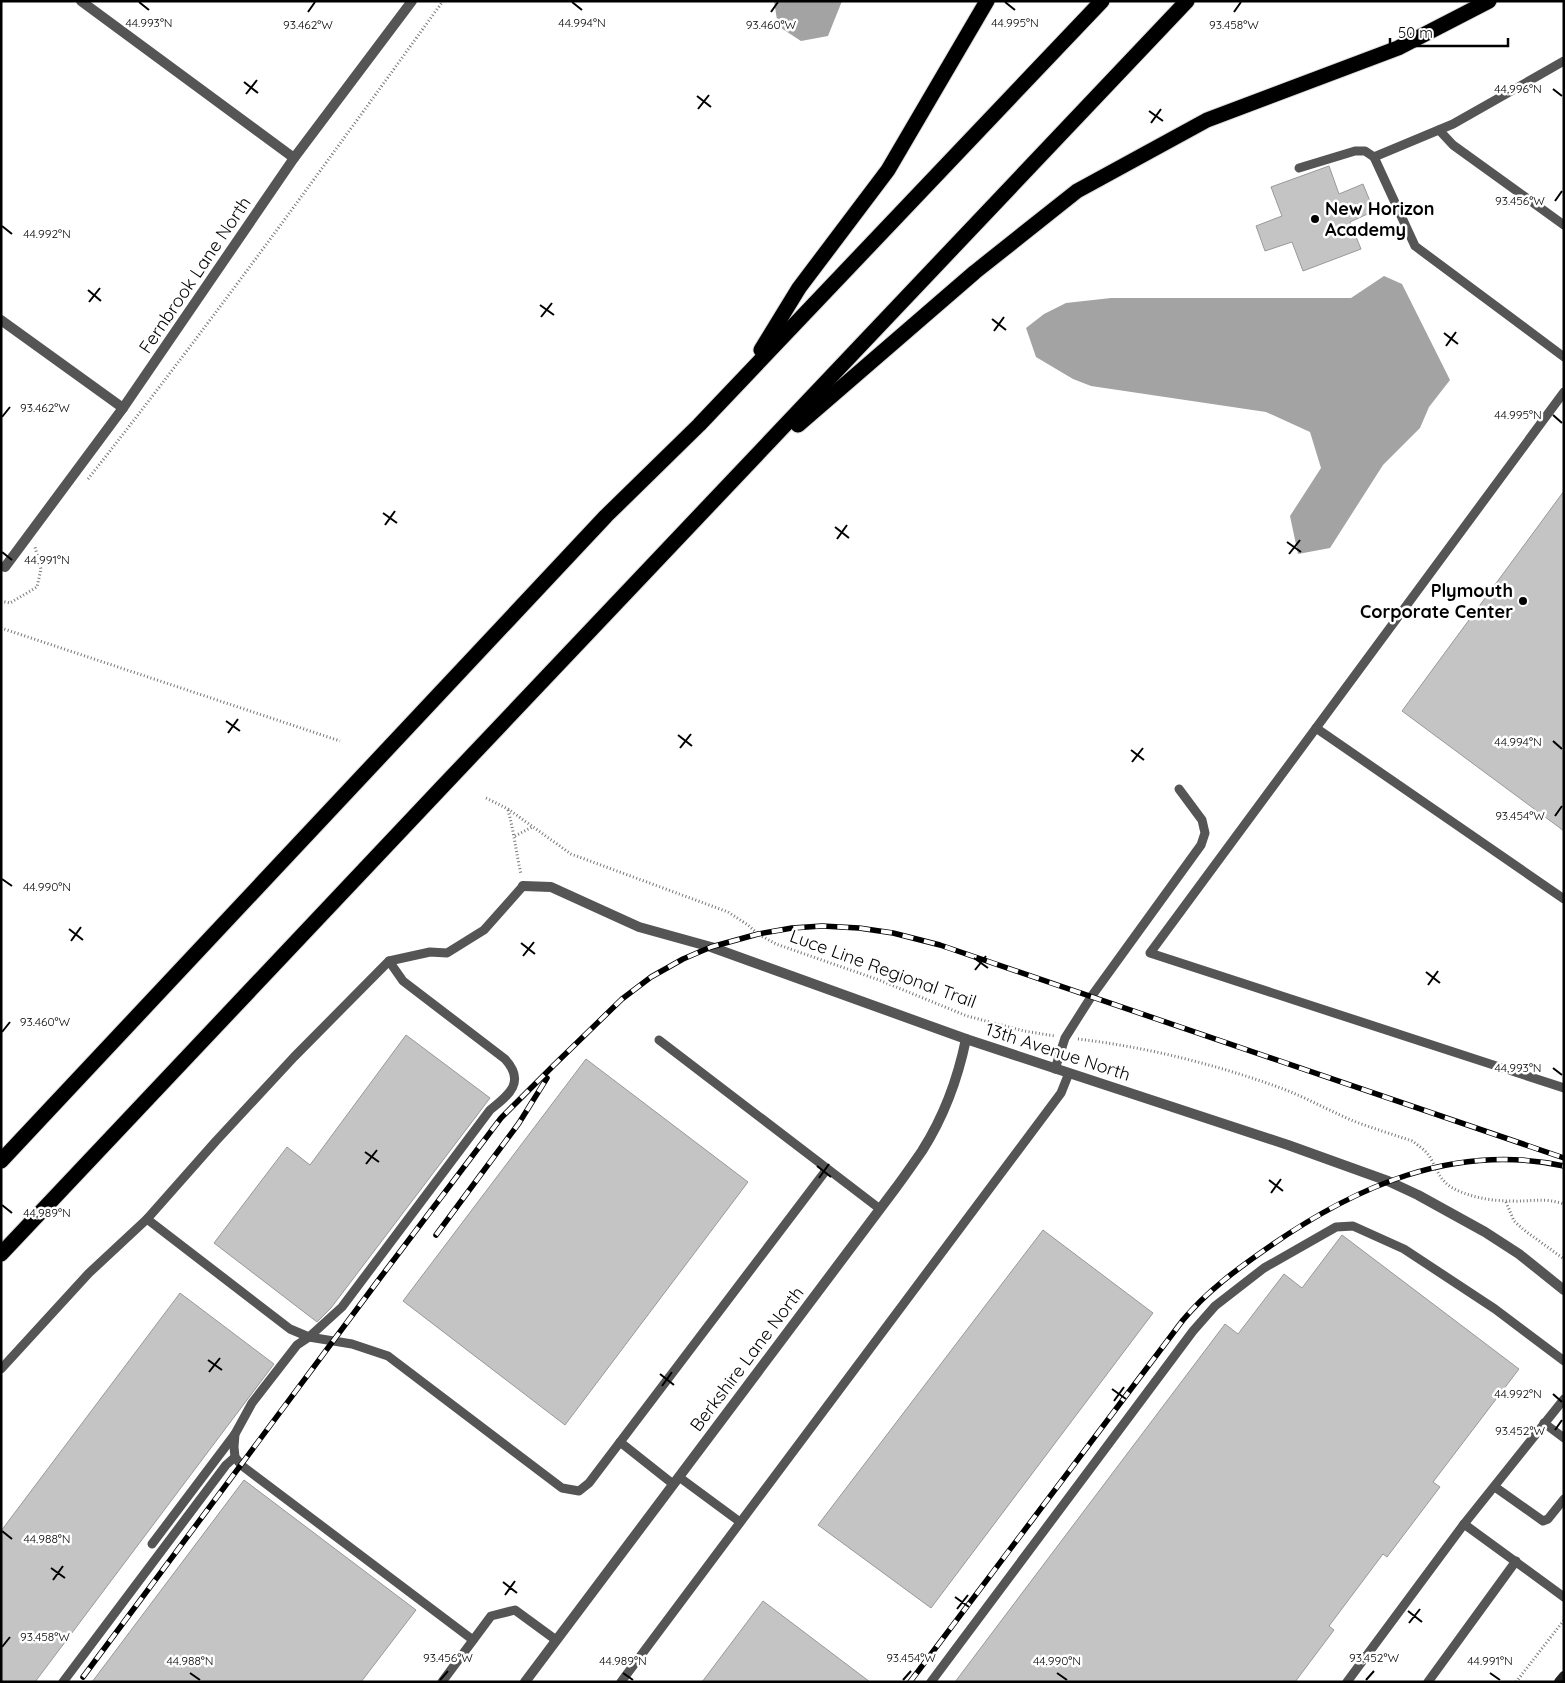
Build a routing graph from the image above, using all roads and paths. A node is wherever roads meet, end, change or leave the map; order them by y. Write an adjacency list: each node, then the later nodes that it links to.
1 (81, 1): 11 (street)
2 (412, 1): 11 (street, Fernbrook Lane North)
3 (442, 1): 20 (path)
4 (987, 1): 16 (highway)
5 (1102, 1): 16 (highway)
6 (1187, 1): 19 (highway)
7 (1489, 1): 19 (highway)
8 (1564, 61): 9 (lane)
9 (1439, 130): 10 (lane); 13 (lane)
10 (1374, 157): 12 (lane); 15 (lane)
11 (294, 158): 18 (street, Fernbrook Lane North)
12 (1298, 168)
13 (1564, 225)
14 (1, 320): 18 (street)
15 (1564, 357)
16 (744, 378): 41 (highway)
17 (1564, 392): 25 (lane)
18 (123, 408): 22 (street, Fernbrook Lane North)
19 (734, 480): 47 (highway)
20 (84, 485)
21 (32, 550): 23 (path)
22 (5, 568)
23 (1, 601)
24 (1, 628): 26 (path)
25 (1316, 728): 33 (lane); 40 (lane)
26 (340, 741)
27 (1179, 789): 35 (lane)
28 (486, 798): 29 (path, Luce Line Regional Trail)
29 (508, 809): 30 (path, Luce Line Regional Trail); 31 (path)
30 (532, 827): 31 (path); 35 (path, Luce Line Regional Trail)
31 (515, 836): 32 (path)
32 (524, 886): 34 (lane); 36 (street, 13th Avenue North)
33 (1564, 899)
34 (389, 961): 46 (lane); 50 (lane)
35 (1065, 1038): 38 (lane); 43 (path, Luce Line Regional Trail)
36 (966, 1039): 38 (street, 13th Avenue North); 45 (street, Berkshire Lane North)
37 (659, 1040): 42 (lane)
38 (1055, 1069): 39 (street, 13th Avenue North)
39 (1069, 1073): 49 (street, 13th Avenue North); 62 (lane)
40 (1564, 1088)
41 (1, 1161)
42 (827, 1169): 45 (lane); 57 (lane)
43 (1506, 1201): 44 (path, Luce Line Regional Trail); 48 (path)
44 (1564, 1204)
45 (880, 1209): 59 (street, Berkshire Lane North)
46 (147, 1219): 50 (lane); 52 (lane)
47 (1, 1254)
48 (1564, 1259)
49 (1564, 1290)
50 (309, 1337): 55 (lane); 57 (lane)
51 (1564, 1361): 75 (lane)
52 (1, 1369)
53 (1564, 1399): 54 (lane)
54 (1544, 1423): 56 (lane); 60 (lane)
55 (235, 1434): 58 (lane); 64 (lane)
56 (1564, 1438)
57 (620, 1442): 59 (lane)
58 (235, 1458): 68 (lane); 71 (lane)
59 (676, 1480): 62 (lane); 69 (street, Berkshire Lane North)
60 (1495, 1487): 61 (lane); 63 (lane)
61 (1564, 1499)
62 (740, 1522): 74 (lane)
63 (1464, 1524): 65 (lane); 76 (lane)
64 (152, 1544)
65 (1516, 1561): 66 (lane); 77 (lane)
66 (1564, 1597)
67 (1564, 1620): 78 (path)
68 (473, 1640): 69 (lane); 72 (lane)
69 (556, 1640): 73 (street, Berkshire Lane North)
70 (1564, 1676): 79 (main road)
71 (63, 1682)
72 (442, 1682)
73 (525, 1682)
74 (621, 1682)
75 (931, 1682)
76 (1347, 1682)
77 (1428, 1682)
78 (1516, 1682)
79 (1559, 1682)

